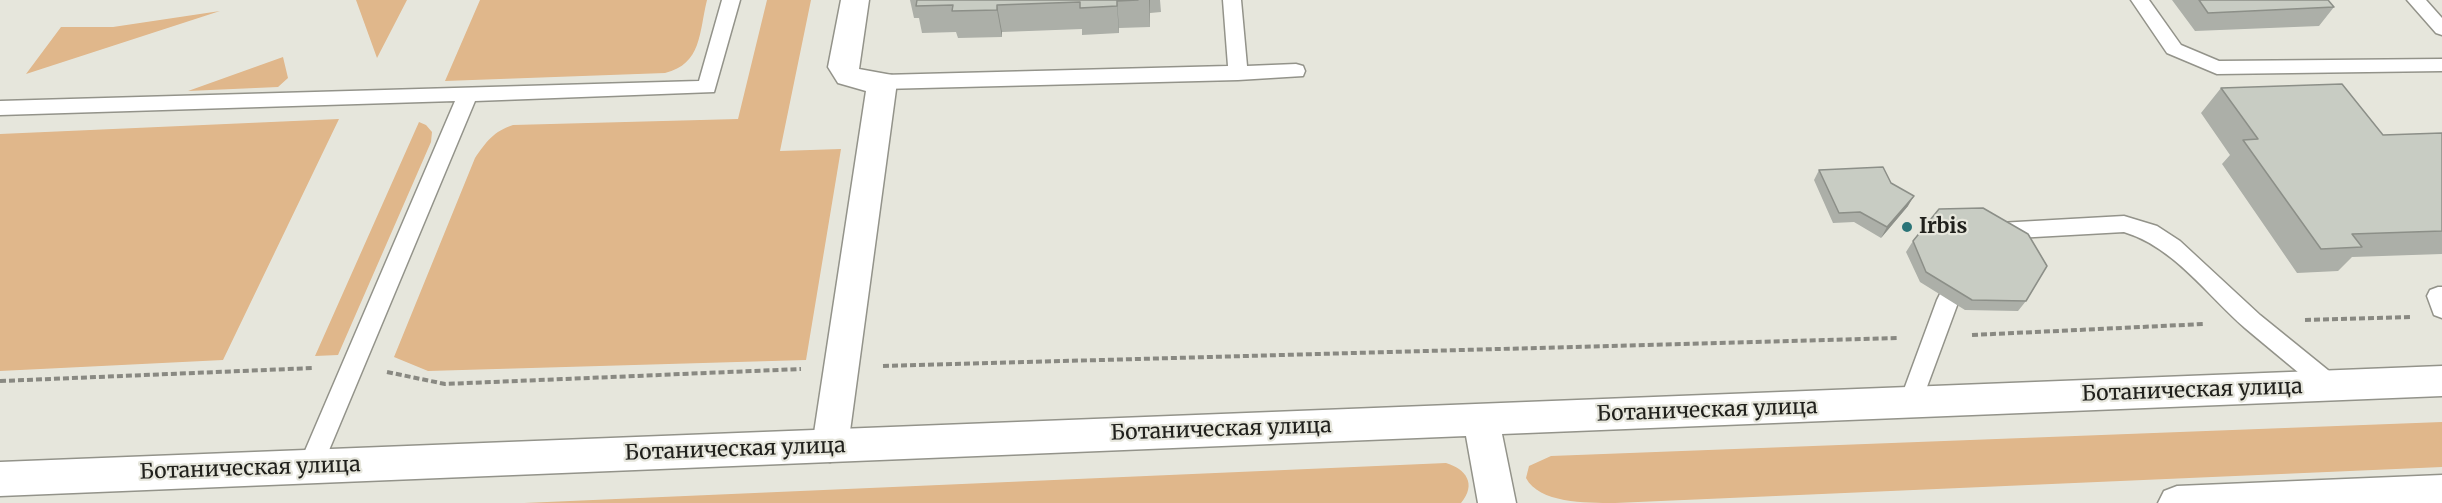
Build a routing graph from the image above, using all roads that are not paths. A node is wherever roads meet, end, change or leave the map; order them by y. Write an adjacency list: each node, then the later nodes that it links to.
1 (731, 0): 11 (lane)
2 (855, 0): 10 (main road)
3 (1232, 0): 9 (lane)
4 (2140, 0): 7 (lane)
5 (2416, 0): 6 (lane)
6 (2442, 29)
7 (2442, 65)
8 (1296, 71): 9 (lane)
9 (1238, 73): 10 (lane)
10 (882, 82): 21 (main road)
11 (468, 94): 12 (lane); 22 (lane)
12 (0, 108)
13 (1999, 231): 18 (lane)
14 (2442, 296): 16 (lane)
15 (1948, 300): 19 (lane)
16 (2442, 309)
17 (2442, 381): 18 (main road, Ботаническая улица)
18 (2331, 386): 19 (main road, Ботаническая улица)
19 (1910, 403): 20 (main road, Ботаническая улица)
20 (1481, 420): 21 (main road, Ботаническая улица); 25 (main road)
21 (830, 446): 22 (main road, Ботаническая улица)
22 (310, 467): 23 (main road, Ботаническая улица)
23 (0, 479)
24 (2442, 492): 26 (main road)
25 (1497, 503)
26 (2177, 503)

